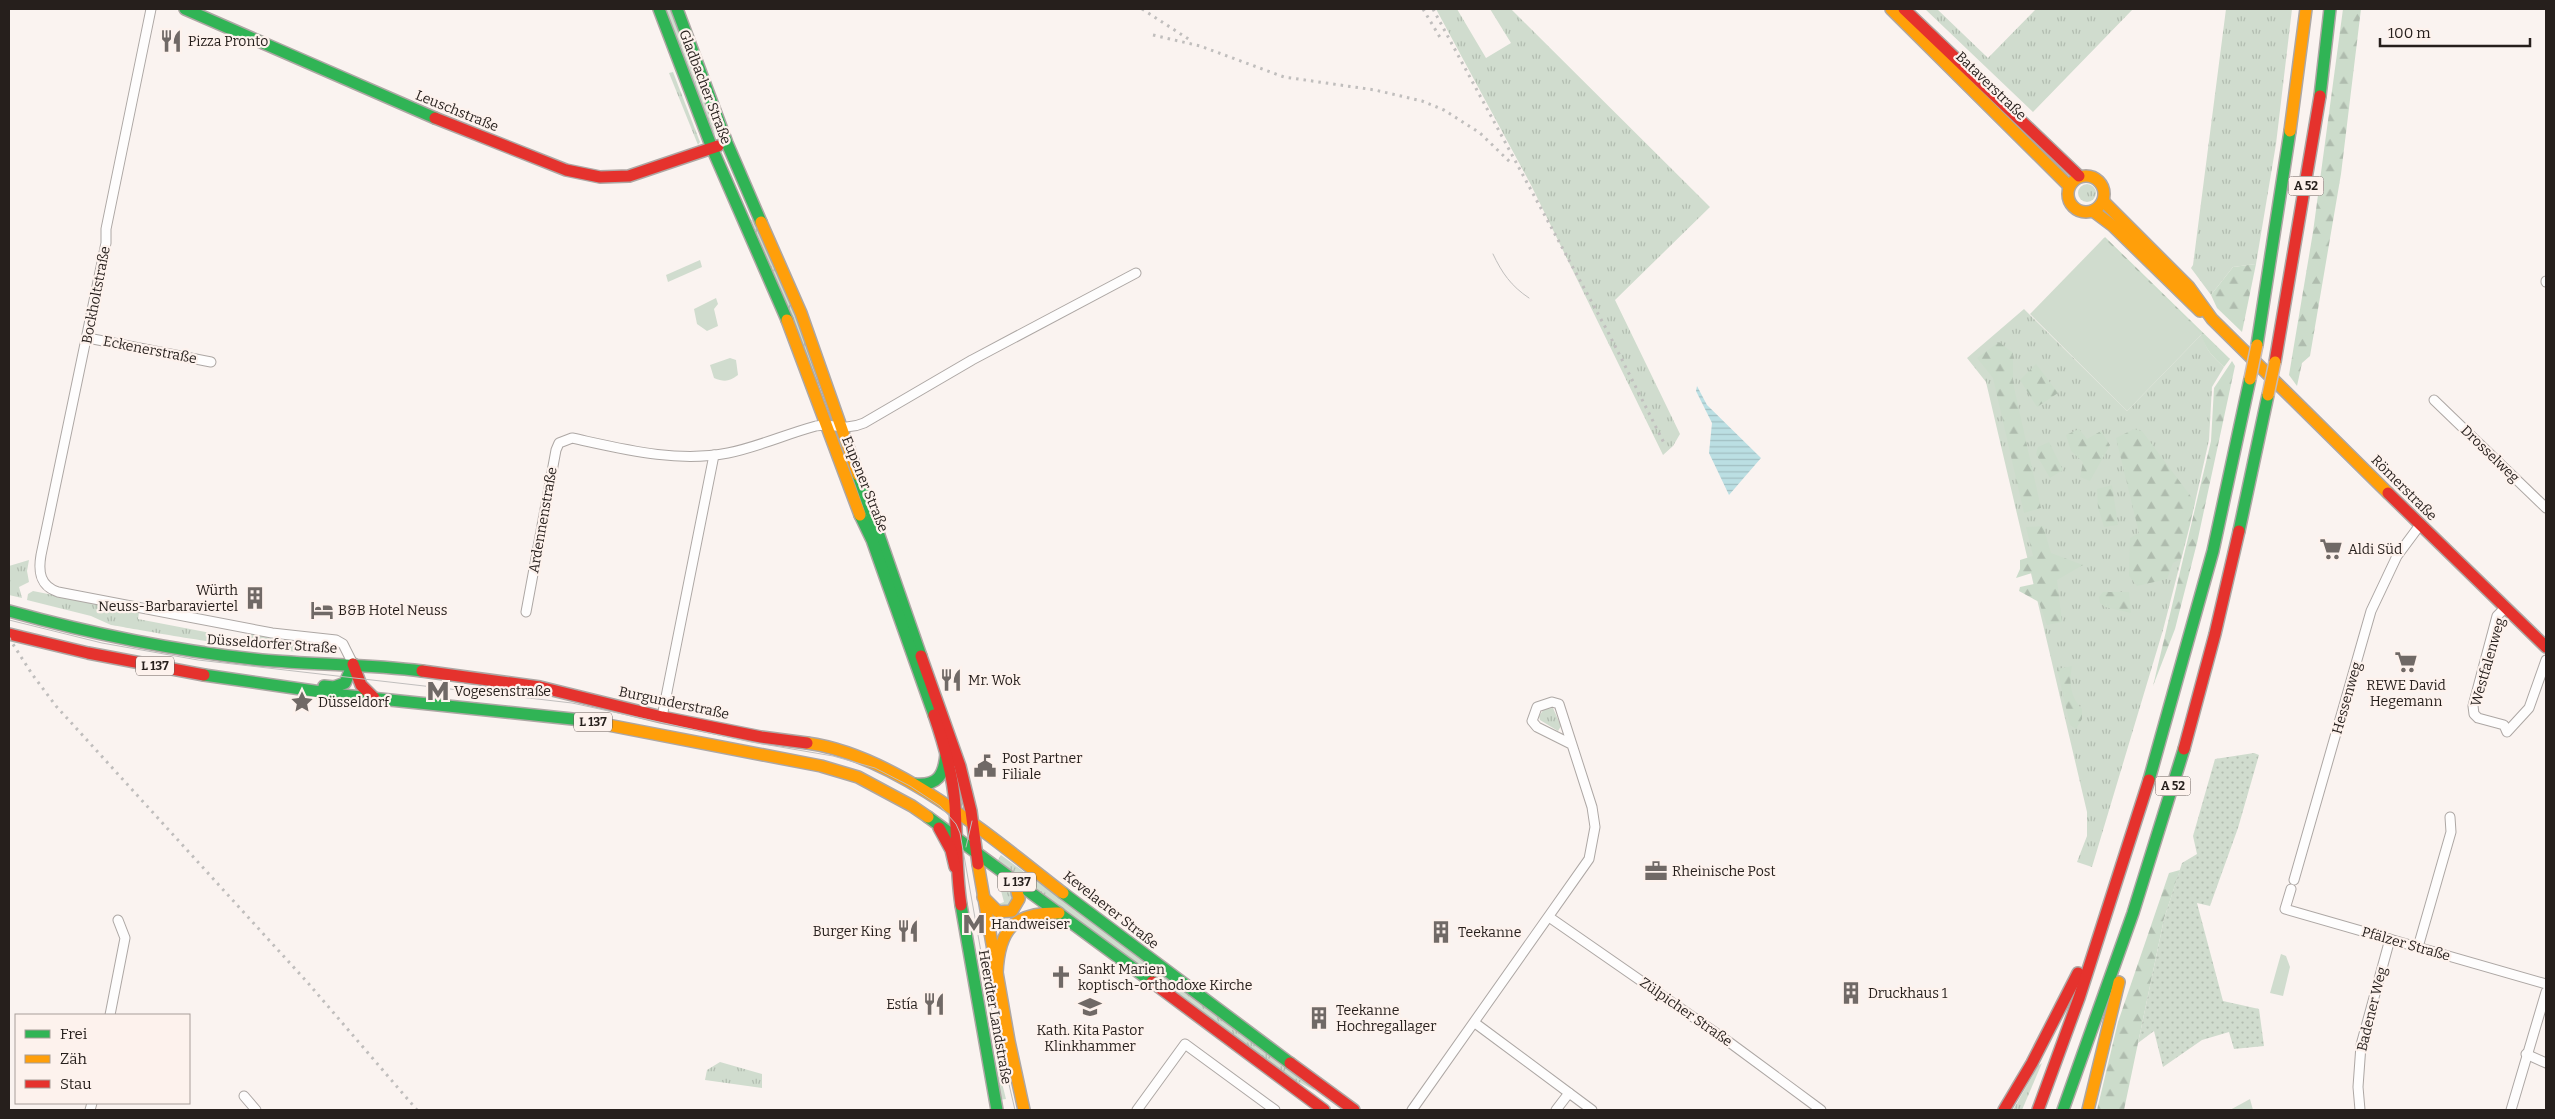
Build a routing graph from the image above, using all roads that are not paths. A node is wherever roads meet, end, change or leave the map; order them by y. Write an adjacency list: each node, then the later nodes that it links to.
1 (151, 9): 19 (street, Bockholtstraße)
2 (185, 9): 10 (main road, Leuschstraße)
3 (659, 9): 10 (main road, Gladbacher Straße)
4 (677, 9): 9 (main road, Gladbacher Straße)
5 (1891, 9): 14 (main road, Bataverstraße)
6 (1904, 9): 13 (main road, Bataverstraße)
7 (2306, 9): 53 (main road, A 52, bridge)
8 (2330, 9): 56 (main road, A 52, bridge)
9 (727, 143): 10 (main road, Leuschstraße); 11 (main road, Gladbacher Straße)
10 (712, 148): 12 (main road, Gladbacher Straße)
11 (738, 171): 24 (main road, Eupener Straße)
12 (724, 176): 23 (main road, Eupener Straße)
13 (2079, 176): 14 (main road); 15 (main road, Bataverstraße)
14 (2069, 186): 16 (main road, Bataverstraße)
15 (2103, 201): 16 (main road); 18 (main road, Bataverstraße)
16 (2093, 211): 18 (main road, Bataverstraße)
17 (1136, 273): 24 (street, Eupener Straße)
18 (2212, 319): 20 (main road, Bataverstraße)
19 (88, 338): 21 (street, Eckenerstraße); 28 (street, Bockholtstraße)
20 (2242, 349): 27 (main road, Römerstraße)
21 (211, 362)
22 (2434, 400): 26 (street, Drosselweg)
23 (827, 426): 24 (street); 25 (street); 40 (main road, Eupener Straße)
24 (843, 428): 44 (main road, Eupener Straße)
25 (714, 455): 31 (street, Ardennenstraße); 38 (street)
26 (2546, 508)
27 (2420, 525): 29 (main road, Römerstraße); 50 (street, Hessenweg)
28 (42, 580): 35 (street, Düsseldorfer Straße)
29 (2505, 608): 33 (main road, Römerstraße); 34 (street, Westfalenweg)
30 (9, 611): 35 (main road, Düsseldorfer Straße / L 137)
31 (526, 612)
32 (9, 634): 36 (main road, L 137)
33 (2546, 647)
34 (2546, 660)
35 (353, 664): 36 (main road); 37 (main road); 38 (main road, Burgunderstraße / L 137)
36 (304, 690): 37 (main road, L 137)
37 (374, 698): 45 (main road, L 137)
38 (662, 717): 41 (main road, Burgunderstraße / L 137)
39 (1571, 744): 39 (street); 54 (street)
40 (946, 754): 41 (main road); 42 (main road, Eupener Straße)
41 (912, 783): 42 (main road, Burgunderstraße / L 137)
42 (956, 810): 44 (main road, Burgunderstraße / L 137); 46 (main road, Heerdter Landstraße)
43 (2450, 817): 58 (street)
44 (972, 821): 47 (main road, Heerdter Landstraße); 76 (main road, Kevelaerer Straße / L 137)
45 (937, 824): 46 (main road, L 137); 48 (main road)
46 (955, 837): 47 (main road, L 137); 48 (main road, Heerdter Landstraße)
47 (976, 851): 49 (main road, L 137); 51 (main road, Heerdter Landstraße)
48 (955, 867): 71 (main road, Heerdter Landstraße)
49 (1014, 880): 51 (main road); 52 (main road, L 137)
50 (2292, 885): 57 (street, Pfälzer Straße)
51 (983, 897): 59 (main road, Heerdter Landstraße)
52 (1059, 913): 59 (main road); 75 (main road, L 137)
53 (2106, 913): 81 (main road); 82 (main road, A 52)
54 (1550, 917): 64 (street); 80 (street, Zülpicher Straße)
55 (118, 920): 63 (street)
56 (2131, 924): 83 (main road, A 52); 84 (main road)
57 (2390, 939): 58 (street, Pfälzer Straße); 85 (street, Badener Weg)
58 (2418, 947): 60 (street, Pfälzer Straße)
59 (997, 973): 72 (main road, Heerdter Landstraße)
60 (2546, 984)
61 (2546, 992): 62 (street)
62 (2544, 1005): 65 (street)
63 (110, 1014)
64 (1474, 1023): 67 (street); 77 (street)
65 (2526, 1054): 66 (street); 86 (street)
66 (2546, 1062)
67 (1569, 1093): 78 (street); 79 (street)
68 (244, 1096): 70 (street)
69 (1263, 1107): 73 (street); 74 (street)
70 (256, 1110)
71 (996, 1110)
72 (1024, 1110)
73 (1137, 1110)
74 (1275, 1110)
75 (1324, 1110)
76 (1354, 1110)
77 (1412, 1110)
78 (1556, 1110)
79 (1592, 1110)
80 (1821, 1110)
81 (2004, 1110)
82 (2038, 1110)
83 (2063, 1110)
84 (2088, 1110)
85 (2360, 1110)
86 (2511, 1110)

